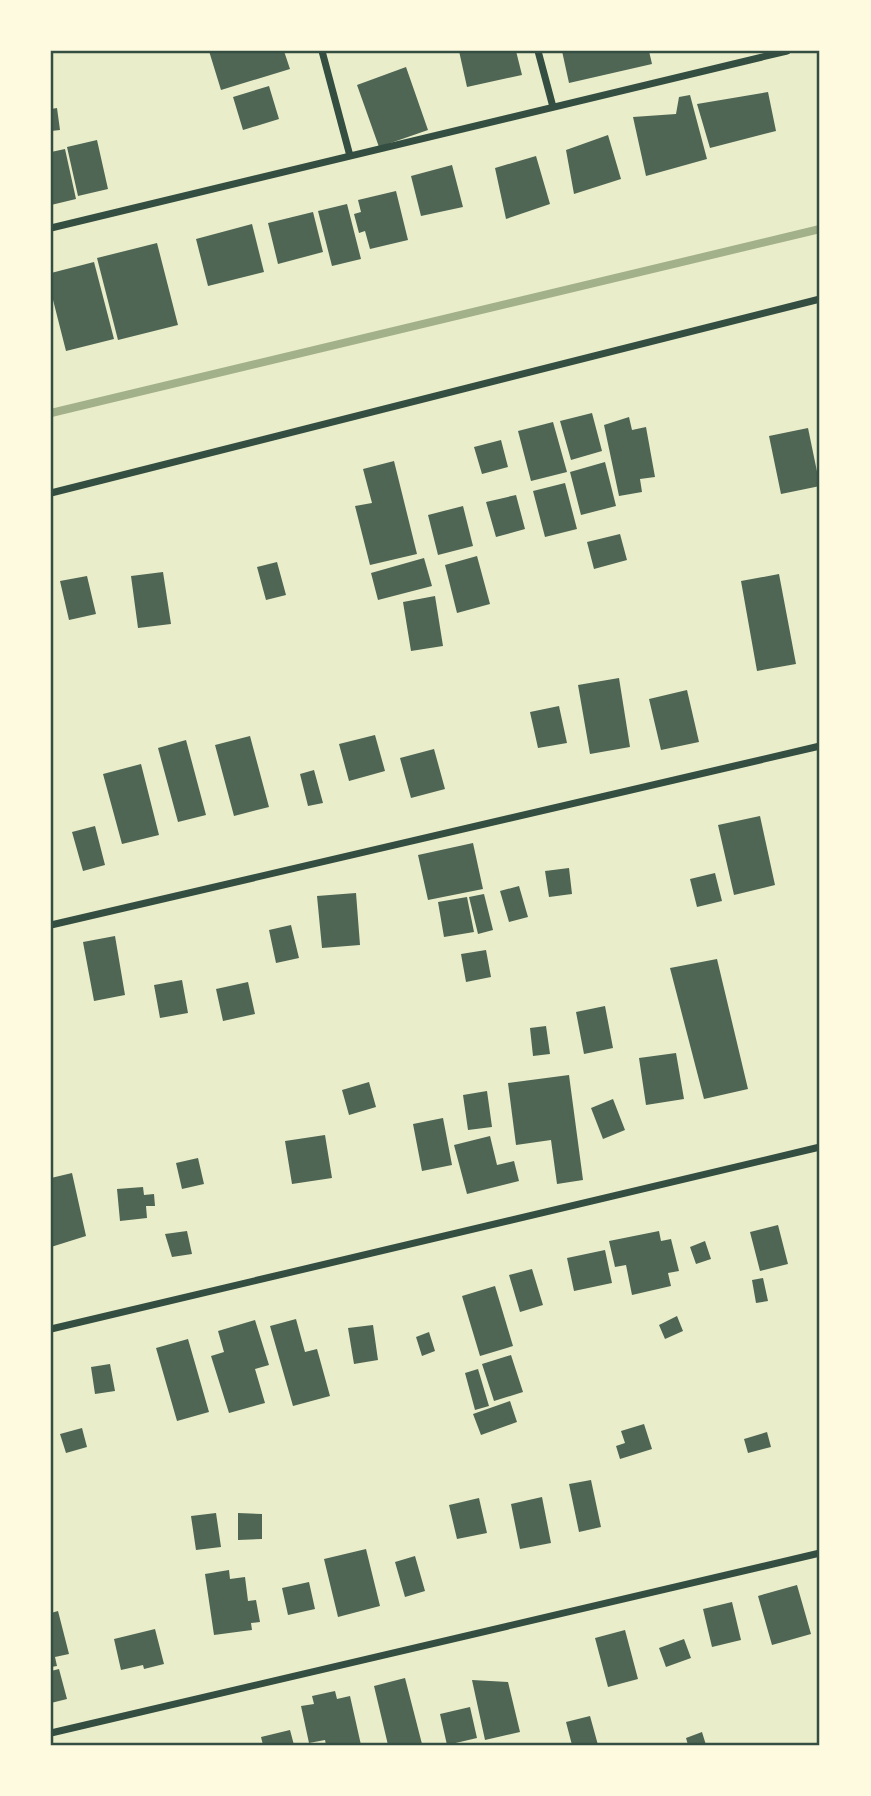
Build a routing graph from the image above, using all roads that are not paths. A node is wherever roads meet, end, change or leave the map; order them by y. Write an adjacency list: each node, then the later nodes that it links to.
1 (322, 51): 6 (street)
2 (538, 51): 5 (street)
3 (787, 51): 4 (street)
4 (767, 53): 5 (street)
5 (553, 107): 6 (street)
6 (349, 156): 7 (street)
7 (51, 228)
8 (820, 299): 9 (street)
9 (51, 493)
10 (820, 746): 11 (street)
11 (51, 925)
12 (820, 1147): 13 (street)
13 (51, 1329)
14 (820, 1553): 15 (street)
15 (51, 1732)

